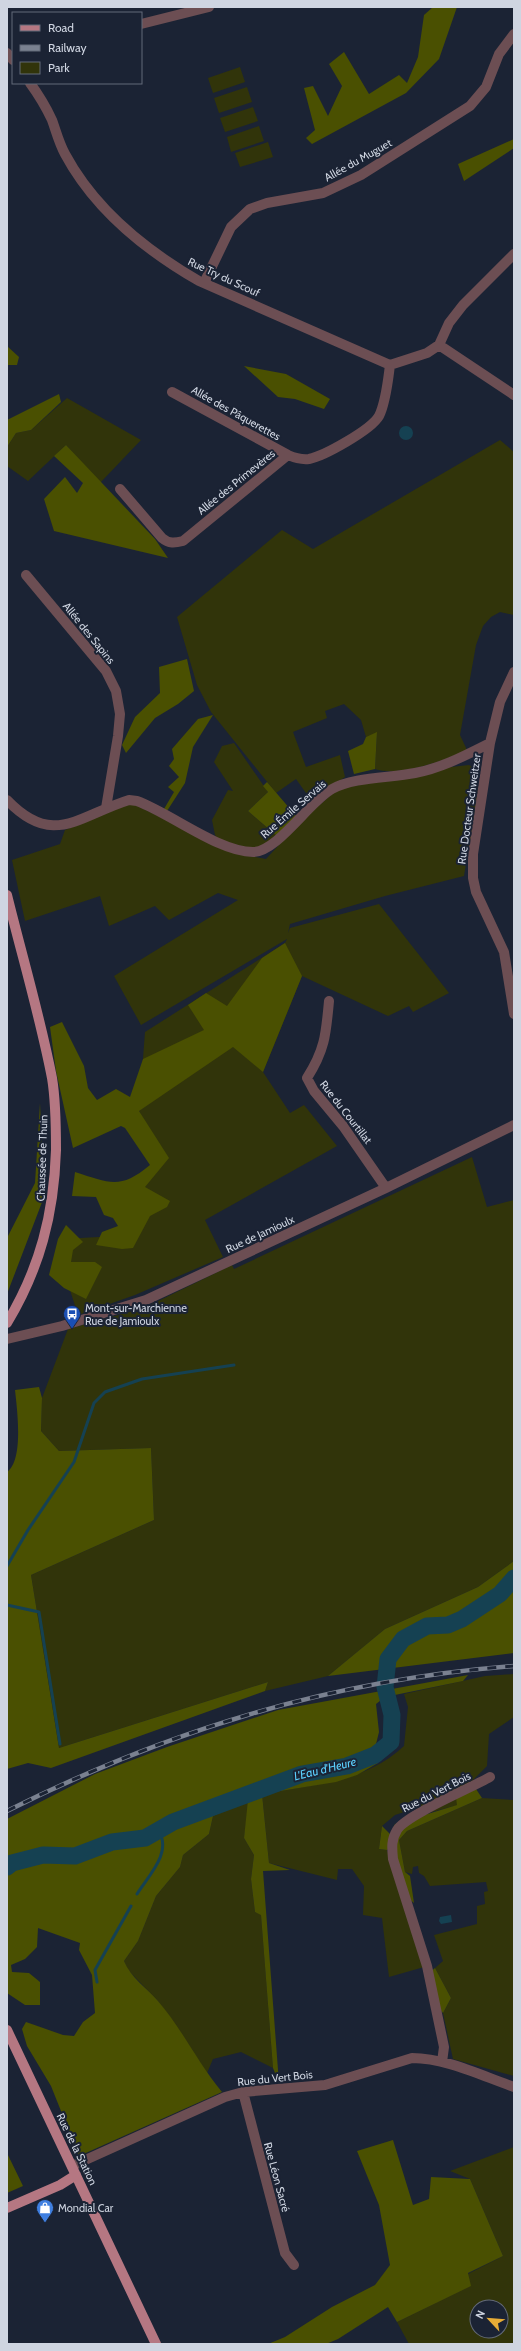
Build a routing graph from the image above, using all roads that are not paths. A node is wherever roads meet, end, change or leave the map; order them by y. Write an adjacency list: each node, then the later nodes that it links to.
1 (209, 7): 2 (street)
2 (142, 24)
3 (514, 34): 6 (street, Allée du Muguet)
4 (31, 84): 6 (street, Rue Try du Scouf)
5 (514, 254): 7 (street)
6 (204, 283): 8 (street, Rue Try du Scouf)
7 (439, 345): 8 (street); 10 (street)
8 (390, 365): 11 (street, Allée des Primevères)
9 (172, 392): 11 (street, Allée des Pâquerettes)
10 (514, 395)
11 (288, 455): 12 (street, Allée des Primevères)
12 (120, 489)
13 (26, 574): 17 (street, Allée des Sapins)
14 (514, 672): 15 (street)
15 (490, 743): 17 (street, Rue Émile Servais); 20 (street, Rue Docteur Schweitzer)
16 (7, 800): 17 (street, Rue Émile Servais)
17 (106, 808)
18 (7, 895): 23 (main road, Chaussée de Thuin)
19 (329, 1001): 22 (street, Rue du Courtillat)
20 (514, 1014)
21 (514, 1125): 22 (street, Rue de Jamioulx)
22 (386, 1188): 24 (street, Rue de Jamioulx)
23 (7, 1323)
24 (7, 1339)
25 (490, 1778): 27 (street, Rue du Vert Bois)
26 (7, 2030): 30 (main road, Rue de la Station)
27 (442, 2062): 28 (street, Rue du Vert Bois); 29 (street, Rue du Vert Bois)
28 (514, 2087)
29 (243, 2092): 30 (street, Rue du Vert Bois); 32 (street, Rue Léon Sacré)
30 (74, 2170): 31 (main road); 33 (main road, Rue de la Station)
31 (7, 2208)
32 (294, 2265)
33 (156, 2344)

